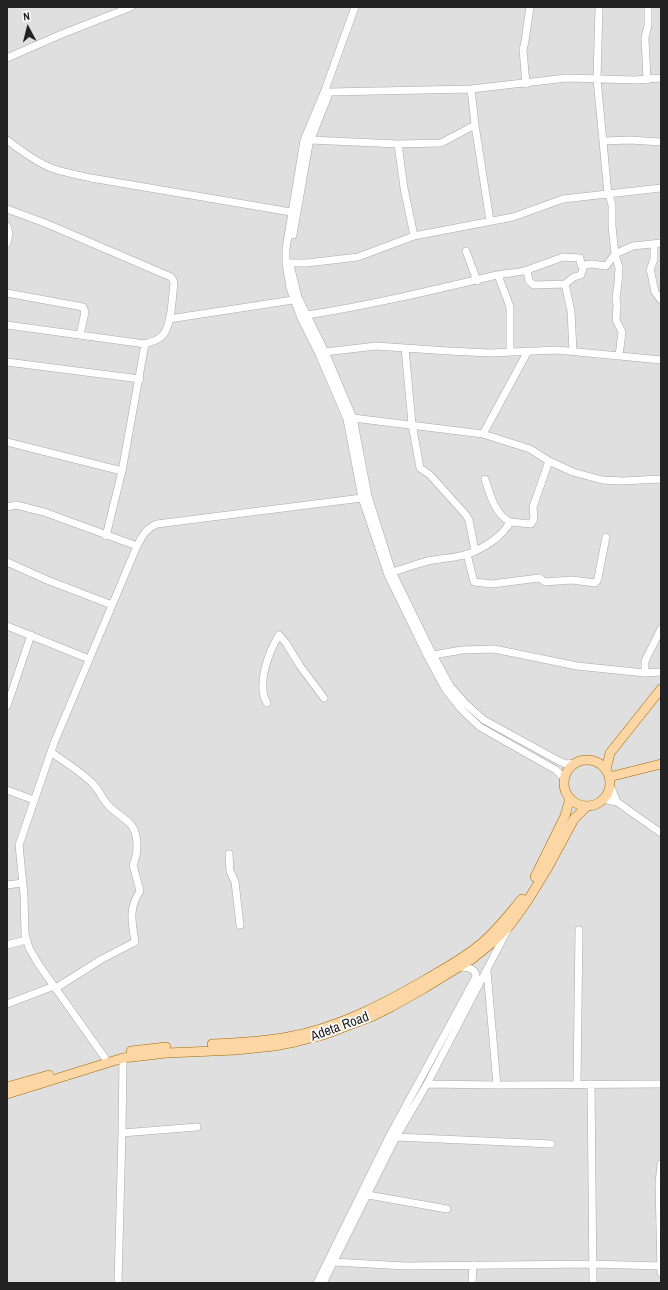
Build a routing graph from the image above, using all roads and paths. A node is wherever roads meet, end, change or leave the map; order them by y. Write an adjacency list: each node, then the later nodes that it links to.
1 (131, 7): 7 (street)
2 (355, 7): 8 (street)
3 (360, 7): 8 (street)
4 (530, 7): 12 (street)
5 (599, 7): 10 (street)
6 (648, 7): 11 (street)
7 (7, 58)
8 (336, 68): 14 (street); 23 (street)
9 (661, 78): 11 (street)
10 (597, 79): 11 (street); 12 (street); 18 (street)
11 (647, 80)
12 (526, 84): 13 (street)
13 (470, 90): 14 (street); 15 (street)
14 (329, 92): 17 (street)
15 (475, 125): 20 (street); 26 (street)
16 (7, 140): 25 (street)
17 (310, 140): 20 (street); 23 (street)
18 (604, 141): 19 (street); 22 (street)
19 (661, 142)
20 (398, 144): 28 (street)
21 (661, 188): 22 (street)
22 (608, 194): 26 (street); 32 (street)
23 (297, 198): 25 (street); 33 (street)
24 (8, 210): 43 (street)
25 (291, 212): 40 (street)
26 (490, 221): 28 (street)
27 (7, 226): 29 (street)
28 (414, 236): 33 (street)
29 (7, 243)
30 (657, 243): 32 (street); 41 (street)
31 (466, 251): 37 (street)
32 (615, 254): 34 (street); 52 (street)
33 (290, 263): 42 (street)
34 (584, 265): 35 (street); 38 (street)
35 (527, 270): 36 (street); 38 (street)
36 (498, 275): 37 (street); 51 (street)
37 (477, 281): 42 (street)
38 (564, 284): 49 (street)
39 (7, 293): 45 (street)
40 (293, 300): 43 (street); 55 (street)
41 (661, 300)
42 (307, 315): 50 (street)
43 (169, 319): 46 (street)
44 (7, 326): 45 (street)
45 (80, 335): 46 (street)
46 (145, 344): 56 (street)
47 (405, 348): 50 (street); 51 (street); 58 (street)
48 (528, 351): 49 (street); 51 (street); 59 (street)
49 (573, 351): 52 (street)
50 (325, 352): 55 (street)
51 (510, 352)
52 (620, 356): 53 (street)
53 (661, 360)
54 (7, 362): 56 (street)
55 (329, 369): 57 (street); 65 (street)
56 (140, 379): 62 (street)
57 (352, 418): 58 (street); 74 (street)
58 (412, 424): 59 (street); 71 (street)
59 (483, 434): 61 (street)
60 (7, 442): 62 (street)
61 (549, 461): 64 (street); 67 (street)
62 (122, 471): 68 (street)
63 (485, 479): 67 (street)
64 (661, 479)
65 (362, 498): 70 (street); 81 (street)
66 (7, 507): 68 (street)
67 (510, 522): 71 (street)
68 (106, 536): 70 (street)
69 (606, 537): 72 (street)
70 (137, 546): 75 (street)
71 (475, 551): 72 (street)
72 (467, 554): 74 (street)
73 (7, 562): 75 (street)
74 (392, 572): 79 (street)
75 (112, 605): 80 (street)
76 (7, 626): 78 (street)
77 (661, 629): 83 (street)
78 (31, 635): 80 (street); 87 (street)
79 (433, 655): 81 (street); 83 (street)
80 (89, 659): 88 (street)
81 (437, 668): 91 (street); 93 (street)
82 (661, 672): 83 (street)
83 (645, 673)
84 (661, 689): 89 (main road)
85 (324, 698): 86 (street)
86 (267, 703)
87 (7, 706)
88 (51, 752): 98 (street); 112 (street)
89 (610, 753): 90 (main road); 94 (main road)
90 (593, 761): 91 (main road); 94 (main road)
91 (576, 763): 93 (main road)
92 (661, 764): 94 (main road)
93 (564, 778): 96 (main road)
94 (608, 778): 97 (main road); 99 (street)
95 (7, 790): 98 (street)
96 (570, 798): 100 (main road); 114 (main road, Adeta Road)
97 (603, 799): 99 (street); 100 (main road)
98 (34, 800): 103 (street)
99 (618, 802): 101 (street)
100 (587, 806): 105 (main road, Adeta Road)
101 (661, 833)
102 (229, 854): 106 (street)
103 (23, 883): 104 (street); 108 (street)
104 (7, 885)
105 (510, 925): 110 (main road, Adeta Road); 111 (street)
106 (240, 926)
107 (579, 930): 118 (street)
108 (26, 940): 109 (street); 112 (street)
109 (7, 945)
110 (459, 967): 114 (main road, Adeta Road); 136 (street)
111 (487, 971): 117 (street); 121 (street)
112 (55, 987): 113 (street); 115 (street)
113 (7, 1004)
114 (346, 1023): 115 (main road, Adeta Road); 116 (main road, Adeta Road)
115 (105, 1058): 122 (main road, Adeta Road)
116 (123, 1058): 123 (main road, Adeta Road); 125 (street)
117 (427, 1084): 121 (street); 126 (street)
118 (578, 1084): 119 (street); 121 (street)
119 (591, 1084): 120 (street); 132 (street)
120 (661, 1084)
121 (497, 1085)
122 (7, 1088)
123 (7, 1094)
124 (197, 1127): 125 (street)
125 (122, 1133): 135 (street)
126 (396, 1137): 127 (street); 129 (street)
127 (551, 1144)
128 (661, 1164): 134 (street)
129 (368, 1195): 130 (street); 131 (street)
130 (447, 1209)
131 (333, 1262): 133 (street); 137 (street)
132 (593, 1264): 133 (street); 134 (street); 139 (street)
133 (472, 1265): 138 (street)
134 (661, 1269)
135 (118, 1283)
136 (317, 1283)
137 (323, 1283)
138 (472, 1283)
139 (593, 1283)

